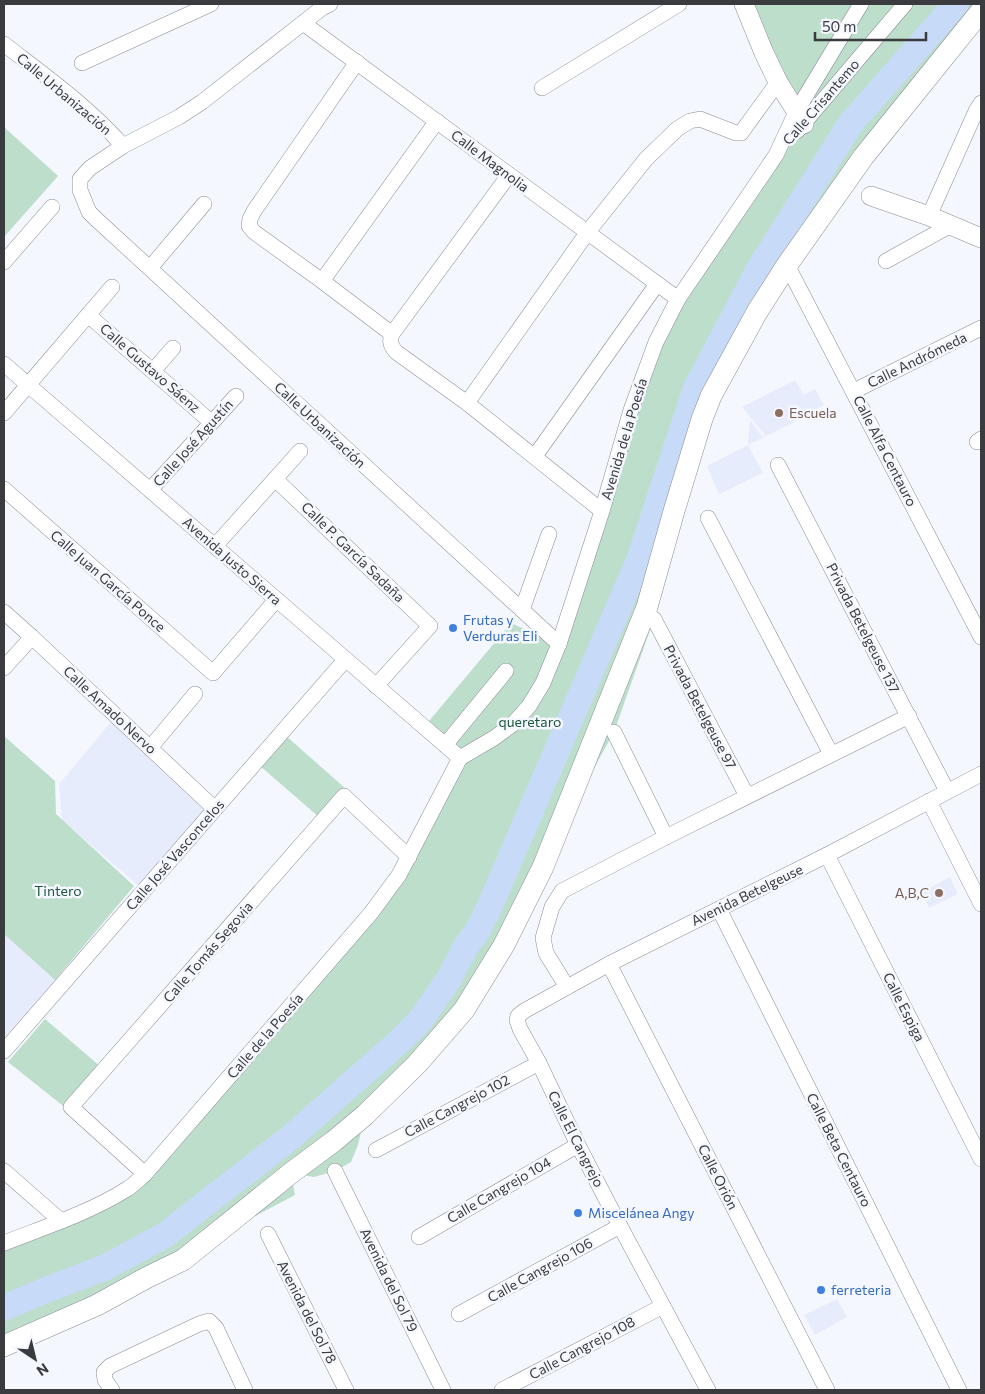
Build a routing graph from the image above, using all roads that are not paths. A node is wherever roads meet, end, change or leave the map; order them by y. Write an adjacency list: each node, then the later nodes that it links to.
1 (210, 4): 10 (street)
2 (330, 4): 8 (street)
3 (679, 4): 13 (street)
4 (744, 4): 12 (street)
5 (861, 4): 15 (street)
6 (906, 4): 15 (street, Calle Crisantemo)
7 (981, 11): 28 (main road)
8 (303, 23): 11 (street, Calle Magnolia); 17 (street)
9 (4, 44): 17 (street, Calle Urbanización)
10 (82, 62)
11 (357, 62): 16 (street, Calle Magnolia); 30 (street)
12 (778, 82): 15 (street); 24 (street)
13 (542, 88)
14 (981, 103): 22 (street)
15 (800, 118): 33 (street, Avenida de la Poesía)
16 (437, 121): 18 (street, Calle Magnolia); 30 (street)
17 (123, 146): 29 (street, Calle Urbanización)
18 (510, 176): 24 (street, Calle Magnolia); 36 (street)
19 (871, 196): 22 (street)
20 (204, 204): 29 (street)
21 (52, 207): 27 (street)
22 (929, 216): 23 (street)
23 (951, 225): 25 (street); 26 (street)
24 (587, 233): 31 (street, Calle Magnolia); 43 (street)
25 (981, 238)
26 (886, 261)
27 (4, 262)
28 (787, 265): 41 (street, Calle Alfa Centauro); 102 (main road)
29 (150, 268): 57 (street, Calle Urbanización)
30 (322, 281): 36 (street)
31 (657, 284): 33 (street, Calle Magnolia); 47 (street)
32 (112, 287): 34 (street)
33 (678, 299): 52 (street, Avenida de la Poesía)
34 (88, 315): 39 (street, Calle Gustavo Sáenz); 40 (street)
35 (981, 328): 41 (street, Calle Andrómeda)
36 (392, 334): 43 (street)
37 (173, 348): 39 (street)
38 (4, 364): 40 (street, Avenida Justo Sierra)
39 (153, 371): 45 (street, Calle Gustavo Sáenz)
40 (28, 385): 44 (street); 51 (street, Avenida Justo Sierra)
41 (854, 391): 61 (street, Calle Alfa Centauro)
42 (236, 396): 45 (street, Calle José Agustín)
43 (467, 403): 47 (street)
44 (4, 413)
45 (211, 422): 51 (street, Calle José Agustín)
46 (300, 451): 49 (street)
47 (535, 456): 52 (street)
48 (778, 465): 68 (street, Privada Betelgeuse 137)
49 (275, 479): 55 (street); 66 (street, Calle P. García Sadaña)
50 (4, 488): 56 (street, Calle Juan García Ponce)
51 (150, 490): 55 (street, Avenida Justo Sierra)
52 (602, 511): 62 (street, Avenida de la Poesía)
53 (708, 518): 72 (street)
54 (549, 534): 57 (street)
55 (214, 546): 56 (street, Avenida Justo Sierra)
56 (276, 600): 63 (street, Avenida Justo Sierra)
57 (522, 610): 62 (street, Calle Urbanización)
58 (4, 612): 60 (street, Calle Amado Nervo)
59 (654, 619): 76 (street, Privada Betelgeuse 97)
60 (32, 637): 64 (street); 71 (street, Calle Amado Nervo)
61 (981, 637)
62 (559, 644): 73 (street, Avenida de la Poesía)
63 (346, 660): 66 (street, Avenida Justo Sierra); 78 (street, Calle José Vasconcelos)
64 (4, 668)
65 (506, 671): 70 (street)
66 (376, 686): 70 (street, Avenida Justo Sierra)
67 (195, 694): 71 (street)
68 (909, 716): 72 (street); 75 (street, Privada Betelgeuse 137)
69 (614, 732): 79 (street)
70 (444, 745): 73 (street, Avenida Justo Sierra)
71 (150, 748): 78 (street, Calle Amado Nervo)
72 (830, 754): 76 (street)
73 (460, 758): 81 (street, Calle de la Poesía)
74 (981, 774): 75 (street, Avenida Betelgeuse)
75 (947, 791): 77 (street, Avenida Betelgeuse)
76 (747, 796): 79 (street)
77 (929, 801): 80 (street, Avenida Betelgeuse); 82 (street)
78 (215, 809): 87 (street, Calle José Vasconcelos)
79 (666, 837): 85 (street)
80 (827, 855): 83 (street, Avenida Betelgeuse); 91 (street, Calle Espiga)
81 (409, 857): 94 (street, Calle de la Poesía); 94 (street, Calle Tomás Segovia)
82 (981, 904)
83 (719, 909): 84 (street, Avenida Betelgeuse); 110 (street, Calle Beta Centauro)
84 (609, 964): 85 (street, Avenida Betelgeuse); 109 (street, Calle Orión)
85 (566, 988): 86 (street, Avenida Betelgeuse)
86 (517, 1020): 88 (street, Calle El Cangrejo)
87 (4, 1051)
88 (539, 1063): 89 (street, Calle El Cangrejo); 90 (street, Calle Cangrejo 102)
89 (578, 1145): 96 (street, Calle El Cangrejo); 98 (street, Calle Cangrejo 104)
90 (376, 1150)
91 (981, 1159)
92 (335, 1170): 107 (street, Avenida del Sol 79)
93 (4, 1171): 95 (street)
94 (145, 1174): 95 (street, Calle de la Poesía)
95 (62, 1221): 99 (street, Calle de la Poesía)
96 (620, 1226): 100 (street, Calle El Cangrejo); 101 (street, Calle Cangrejo 106)
97 (268, 1234): 106 (street, Avenida del Sol 78)
98 (420, 1237)
99 (4, 1243)
100 (662, 1306): 103 (street, Calle El Cangrejo); 108 (street, Calle Cangrejo 108)
101 (459, 1314)
102 (4, 1346)
103 (705, 1389)
104 (112, 1390): 105 (street)
105 (245, 1390)
106 (346, 1390)
107 (443, 1390)
108 (502, 1390)
109 (827, 1390)
110 (959, 1390)

